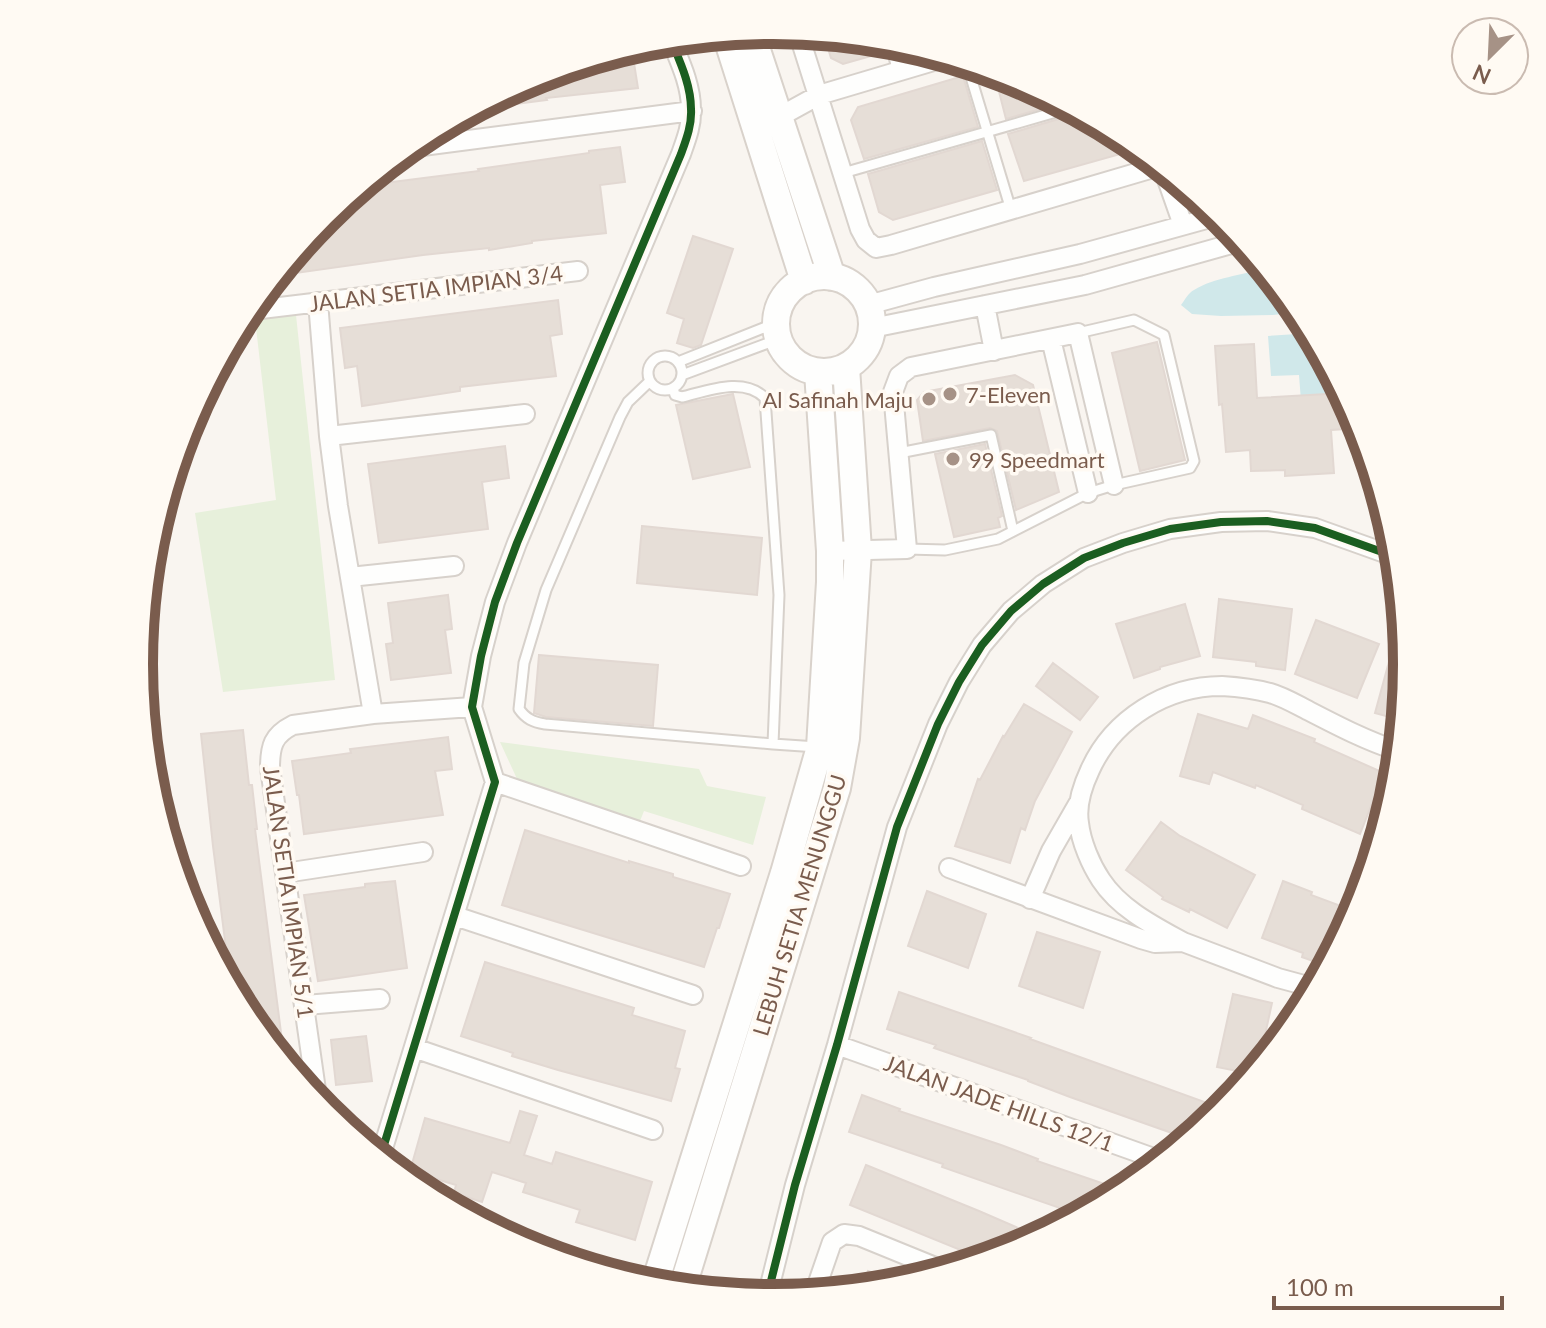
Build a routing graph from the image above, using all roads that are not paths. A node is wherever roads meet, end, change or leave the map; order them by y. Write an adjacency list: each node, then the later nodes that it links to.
1 (755, 44): 12 (street)
2 (729, 45): 25 (street)
3 (802, 45): 9 (street)
4 (675, 52): 10 (street)
5 (894, 56): 7 (lane)
6 (926, 63): 7 (street)
7 (898, 72): 9 (street)
8 (971, 77): 13 (lane)
9 (819, 95): 12 (street); 16 (street)
10 (692, 111): 14 (street); 53 (street)
11 (1055, 112): 13 (lane)
12 (779, 117): 24 (street)
13 (988, 131): 16 (lane); 18 (lane)
14 (435, 144)
15 (1148, 171): 18 (street)
16 (843, 173): 18 (street)
17 (1170, 188): 20 (street)
18 (1011, 210)
19 (1204, 219): 20 (street)
20 (1183, 225): 22 (street)
21 (1229, 245): 26 (street)
22 (1080, 254): 26 (street); 30 (street)
23 (578, 271): 27 (street, JALAN SETIA IMPIAN 3/4)
24 (832, 277): 25 (street); 30 (street)
25 (804, 281): 31 (street)
26 (1085, 285): 28 (street)
27 (318, 302): 29 (street, JALAN SETIA IMPIAN 3/4); 42 (street)
28 (985, 305): 30 (street); 34 (street)
29 (265, 309)
30 (870, 317): 36 (street)
31 (777, 331): 35 (lane); 37 (street); 38 (lane)
32 (1078, 333): 33 (street); 44 (street); 44 (lane)
33 (1051, 339): 34 (street); 45 (street)
34 (994, 351): 43 (street)
35 (678, 362): 38 (lane); 39 (lane)
36 (846, 367): 37 (street); 48 (street, LEBUH SETIA MENUNGGU)
37 (818, 372): 49 (street, LEBUH SETIA MENUNGGU)
38 (682, 375): 40 (lane)
39 (650, 381): 40 (lane); 55 (lane)
40 (673, 388): 55 (lane)
41 (525, 414): 42 (street)
42 (329, 436): 52 (street)
43 (899, 453): 46 (lane); 47 (street)
44 (1114, 485): 45 (lane)
45 (1088, 493): 46 (lane)
46 (1013, 531): 47 (lane)
47 (907, 549): 48 (street)
48 (858, 550): 49 (street); 57 (street, LEBUH SETIA MENUNGGU)
49 (830, 551): 57 (street, LEBUH SETIA MENUNGGU)
50 (1383, 552): 71 (street)
51 (454, 566): 52 (street)
52 (350, 577): 54 (street)
53 (472, 707): 54 (street, JALAN SETIA IMPIAN 5/1); 58 (street)
54 (373, 714): 63 (street, JALAN SETIA IMPIAN 5/1)
55 (773, 744): 57 (lane)
56 (1388, 747): 59 (street)
57 (832, 748): 78 (street, LEBUH SETIA MENUNGGU); 79 (street, LEBUH SETIA MENUNGGU)
58 (495, 782): 61 (street); 65 (street)
59 (1079, 802): 64 (street); 66 (street)
60 (423, 852): 63 (street)
61 (741, 866)
62 (949, 868): 64 (street)
63 (285, 873): 70 (street, JALAN SETIA IMPIAN 5/1)
64 (1030, 899): 66 (street)
65 (455, 916): 68 (street); 72 (street)
66 (1183, 942): 67 (street)
67 (1303, 985)
68 (693, 995)
69 (380, 999): 70 (street)
70 (305, 1005): 73 (street, JALAN SETIA IMPIAN 5/1)
71 (837, 1045): 76 (street, JALAN JADE HILLS 12/1); 81 (street)
72 (414, 1048): 74 (street); 75 (street)
73 (315, 1081)
74 (653, 1130)
75 (384, 1146)
76 (1149, 1156)
77 (928, 1264): 80 (street)
78 (659, 1273)
79 (686, 1278)
80 (818, 1283)
81 (770, 1284)

